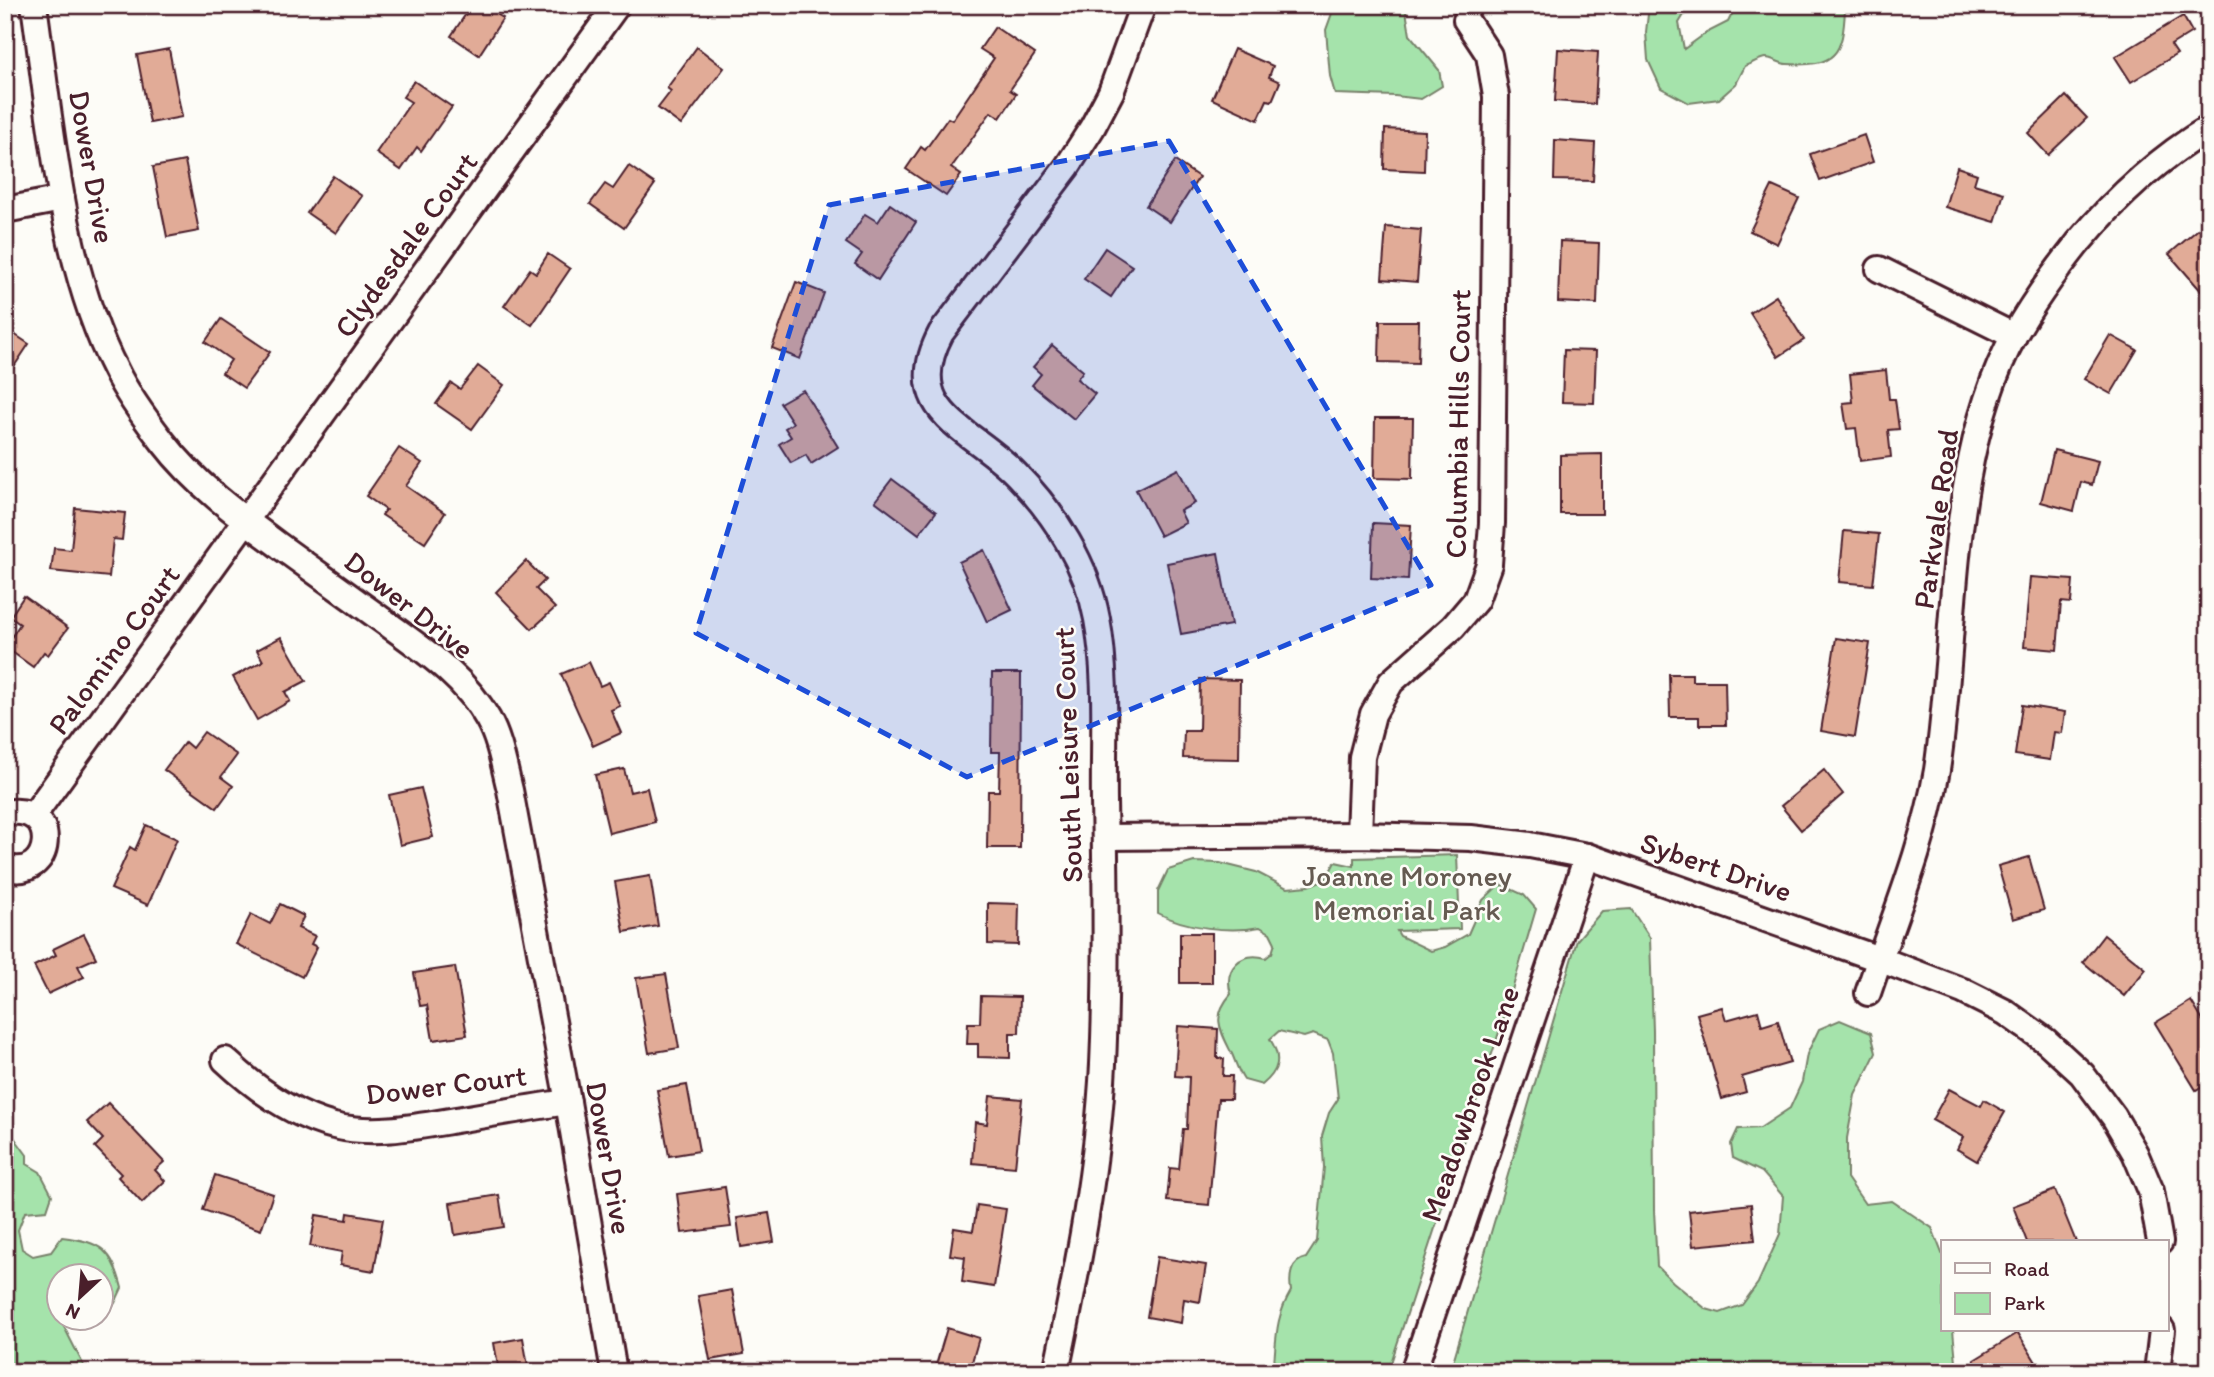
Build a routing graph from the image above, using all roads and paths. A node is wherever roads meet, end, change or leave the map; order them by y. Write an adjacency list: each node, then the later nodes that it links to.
1 (34, 5): 6 (street, Dower Drive)
2 (617, 5): 10 (street, Clydesdale Court)
3 (1143, 5): 14 (street, South Leisure Court)
4 (1466, 20): 13 (street, Columbia Hills Court)
5 (2209, 128): 9 (street, Parkvale Road)
6 (62, 199): 7 (street); 10 (street, Dower Drive)
7 (5, 210)
8 (1880, 269): 9 (street)
9 (2014, 336): 17 (street, Parkvale Road)
10 (245, 521): 12 (street, Palomino Court); 20 (street, Dower Drive)
11 (5, 813): 12 (street)
12 (33, 816): 16 (street)
13 (1359, 835): 14 (street, Sybert Drive); 15 (street, Sybert Drive)
14 (1105, 837): 24 (street, South Leisure Court)
15 (1587, 856): 17 (street, Sybert Drive); 25 (street, Meadowbrook Lane)
16 (5, 867)
17 (1880, 959): 18 (street, Parkvale Road); 21 (street, Sybert Drive)
18 (1868, 993)
19 (225, 1060): 20 (street, Dower Court)
20 (568, 1101): 23 (street, Dower Drive)
21 (2160, 1240)
22 (2162, 1332): 26 (street)
23 (614, 1372)
24 (1056, 1372)
25 (1413, 1372)
26 (2157, 1372)

